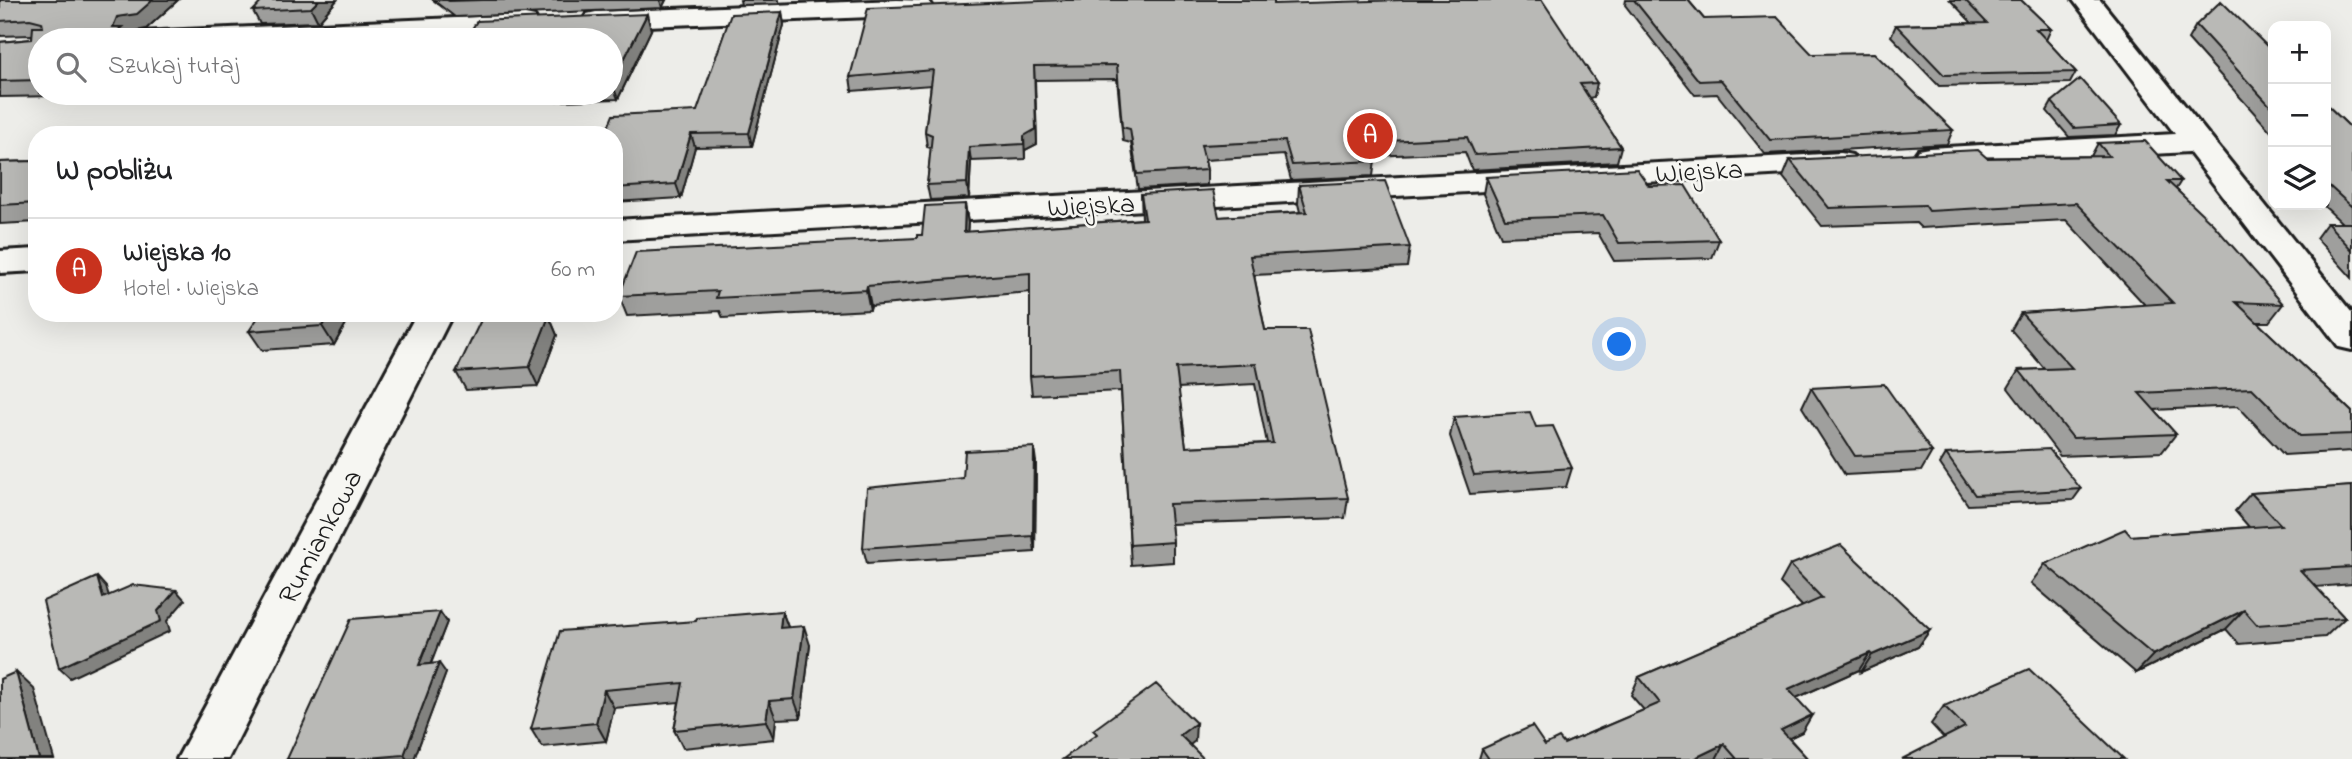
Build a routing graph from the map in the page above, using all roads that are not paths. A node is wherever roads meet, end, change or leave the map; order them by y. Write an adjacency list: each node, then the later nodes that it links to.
1 (2086, 0): 7 (street)
2 (803, 6): 3 (street); 4 (street)
3 (944, 7)
4 (576, 21)
5 (549, 22): 6 (street)
6 (412, 28)
7 (2196, 142): 8 (street, Wiejska); 12 (street)
8 (623, 230)
9 (28, 260): 10 (street)
10 (0, 262)
11 (430, 322): 13 (street, Rumiankowa)
12 (2352, 338)
13 (202, 759)

